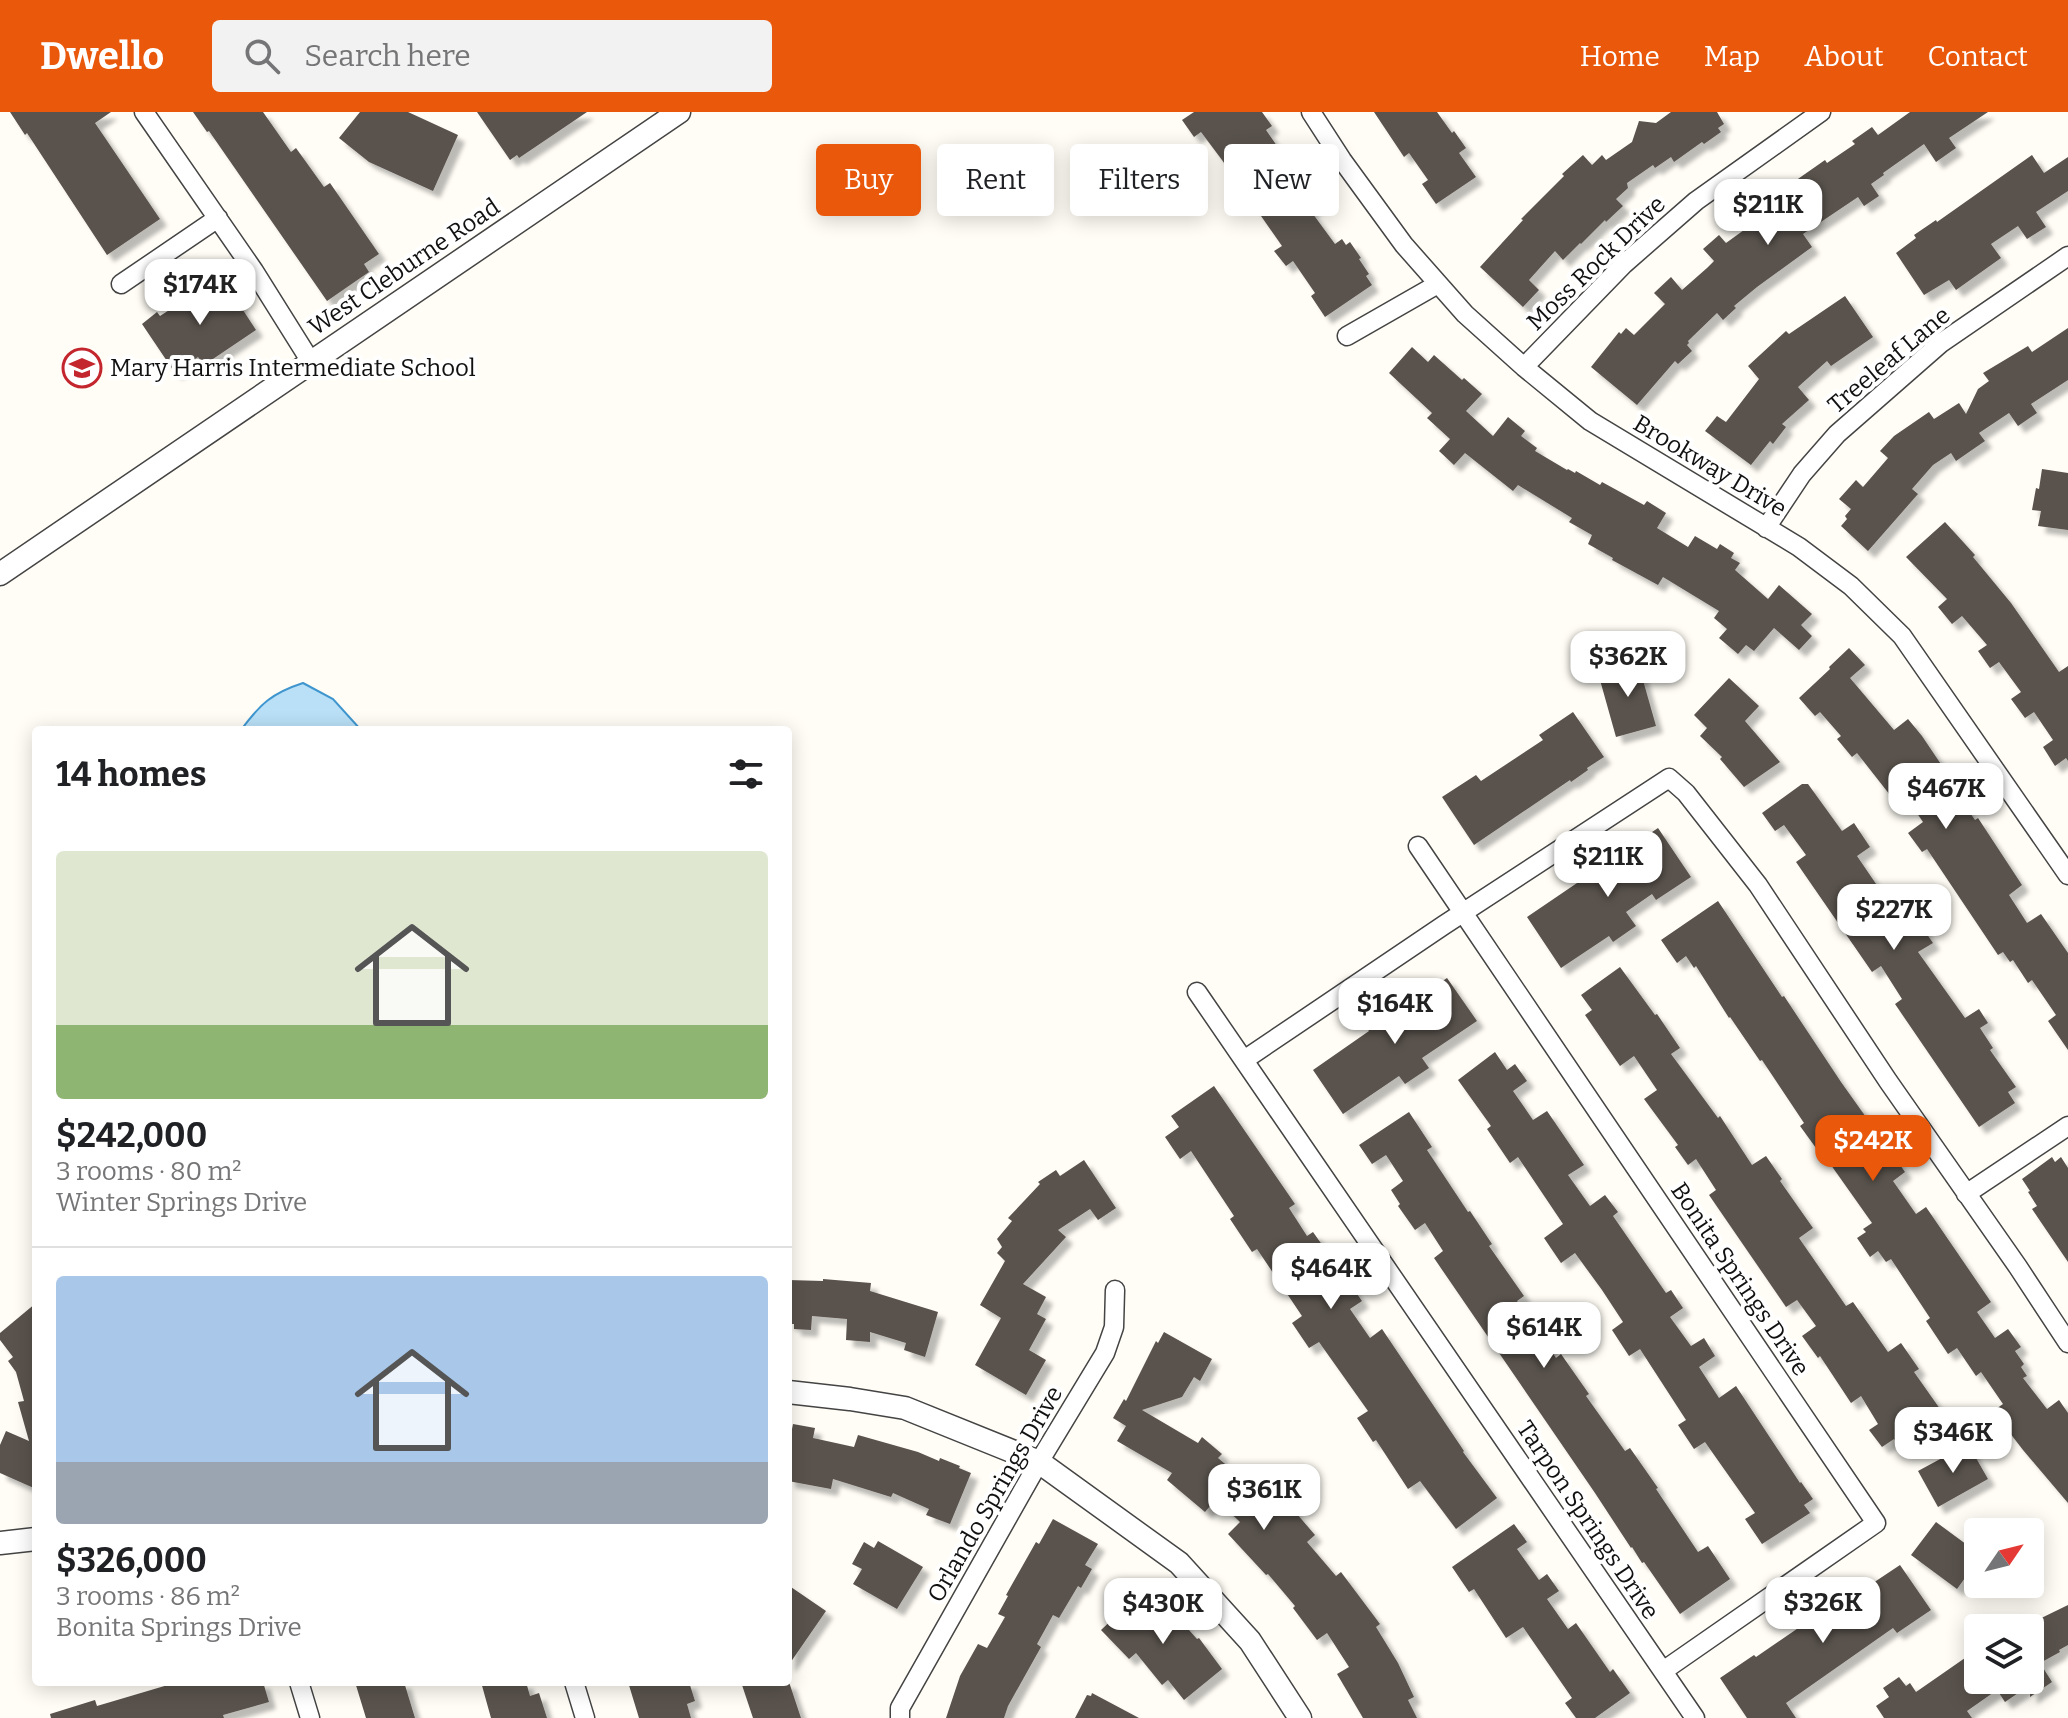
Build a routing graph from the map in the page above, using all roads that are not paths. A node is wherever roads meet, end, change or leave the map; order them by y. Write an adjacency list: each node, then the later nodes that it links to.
1 (144, 112): 5 (street)
2 (679, 112): 10 (street, West Cleburne Road)
3 (1311, 112): 8 (street, Brookway Drive)
4 (1821, 112): 11 (street, Moss Rock Drive)
5 (218, 218): 7 (street); 10 (street)
6 (2068, 256): 12 (street, Treeleaf Lane)
7 (121, 284)
8 (1438, 284): 9 (street); 11 (street, Brookway Drive)
9 (1347, 336)
10 (311, 362): 13 (street, West Cleburne Road)
11 (1524, 367): 12 (street, Brookway Drive)
12 (1766, 528): 15 (street, Brookway Drive)
13 (0, 574)
14 (1418, 846): 16 (street, Bonita Springs Drive)
15 (2068, 875)
16 (1463, 912): 18 (street); 20 (street); 27 (street, Bonita Springs Drive)
17 (1197, 992): 18 (street, Tarpon Springs Drive)
18 (1244, 1060): 27 (street, Tarpon Springs Drive)
19 (2068, 1126): 20 (street)
20 (1966, 1194): 22 (street)
21 (1115, 1290): 24 (street, Orlando Springs Drive)
22 (2068, 1343)
23 (792, 1392): 24 (street)
24 (1039, 1462): 32 (street, Orlando Springs Drive); 33 (street)
25 (32, 1539): 26 (street)
26 (0, 1543)
27 (1663, 1671): 34 (street, Tarpon Springs Drive)
28 (300, 1686): 30 (street)
29 (575, 1686): 31 (street)
30 (310, 1718)
31 (585, 1718)
32 (900, 1718)
33 (1300, 1718)
34 (1695, 1718)

